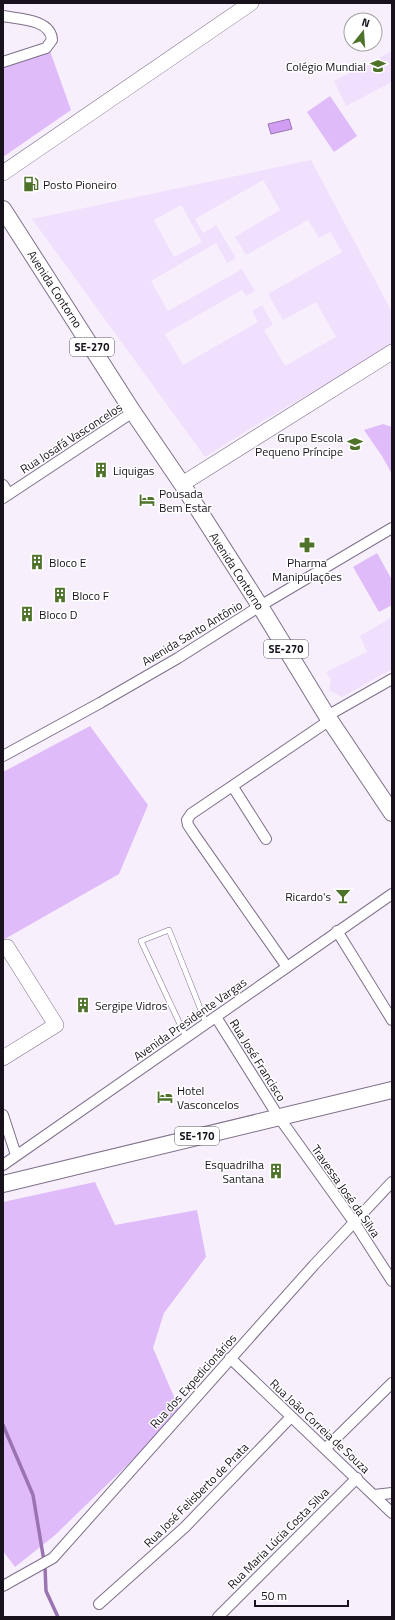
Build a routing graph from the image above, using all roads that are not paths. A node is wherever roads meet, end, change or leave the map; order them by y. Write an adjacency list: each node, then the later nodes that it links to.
1 (251, 3): 4 (street)
2 (3, 16): 3 (street)
3 (3, 62)
4 (3, 173)
5 (3, 209): 7 (main road, Avenida Contorno / SE-270)
6 (392, 352): 8 (street)
7 (134, 412): 8 (main road, Avenida Contorno / SE-270); 10 (street, Rua Josafá Vasconcelos)
8 (182, 484): 12 (main road, Avenida Contorno / SE-270)
9 (3, 485): 10 (street)
10 (6, 496)
11 (392, 528): 12 (street, Avenida Santo Antônio)
12 (260, 606): 14 (main road, Avenida Contorno / SE-270); 15 (street, Avenida Santo Antônio)
13 (392, 679): 14 (street)
14 (329, 718): 16 (street); 17 (main road, Avenida Contorno / SE-270)
15 (3, 756)
16 (233, 787): 18 (street); 22 (street)
17 (392, 813)
18 (266, 839)
19 (392, 894): 20 (street, Avenida Presidente Vargas)
20 (337, 931): 22 (street, Avenida Presidente Vargas); 24 (street)
21 (5, 948): 27 (street)
22 (287, 967): 23 (street, Avenida Presidente Vargas)
23 (216, 1017): 25 (street, Avenida Presidente Vargas); 30 (street, Rua José Francisco)
24 (392, 1020)
25 (206, 1023): 26 (street, Avenida Presidente Vargas); 26 (lane)
26 (186, 1038): 31 (street, Avenida Presidente Vargas)
27 (3, 1058)
28 (392, 1090): 30 (main road, SE-170)
29 (3, 1115): 31 (street)
30 (278, 1116): 34 (main road, SE-170); 35 (street, Travessa José da Silva)
31 (16, 1155): 32 (street, Avenida Presidente Vargas)
32 (3, 1165)
33 (392, 1182): 35 (street, Rua dos Expedicionários)
34 (3, 1184)
35 (354, 1222): 36 (street, Travessa José da Silva); 37 (street, Rua dos Expedicionários)
36 (390, 1273)
37 (230, 1358): 39 (street, Rua João Correia de Souza); 45 (street, Rua dos Expedicionários)
38 (392, 1383): 40 (street)
39 (291, 1417): 40 (street, Rua João Correia de Souza); 46 (street, Rua José Felisberto de Prata)
40 (326, 1448): 41 (street, Rua João Correia de Souza)
41 (357, 1478): 43 (street, Rua João Correia de Souza); 47 (street, Rua Maria Lúcia Costa Silva)
42 (392, 1493): 43 (street)
43 (374, 1495): 44 (street, Rua João Correia de Souza)
44 (392, 1513)
45 (3, 1586)
46 (99, 1604)
47 (218, 1617)

